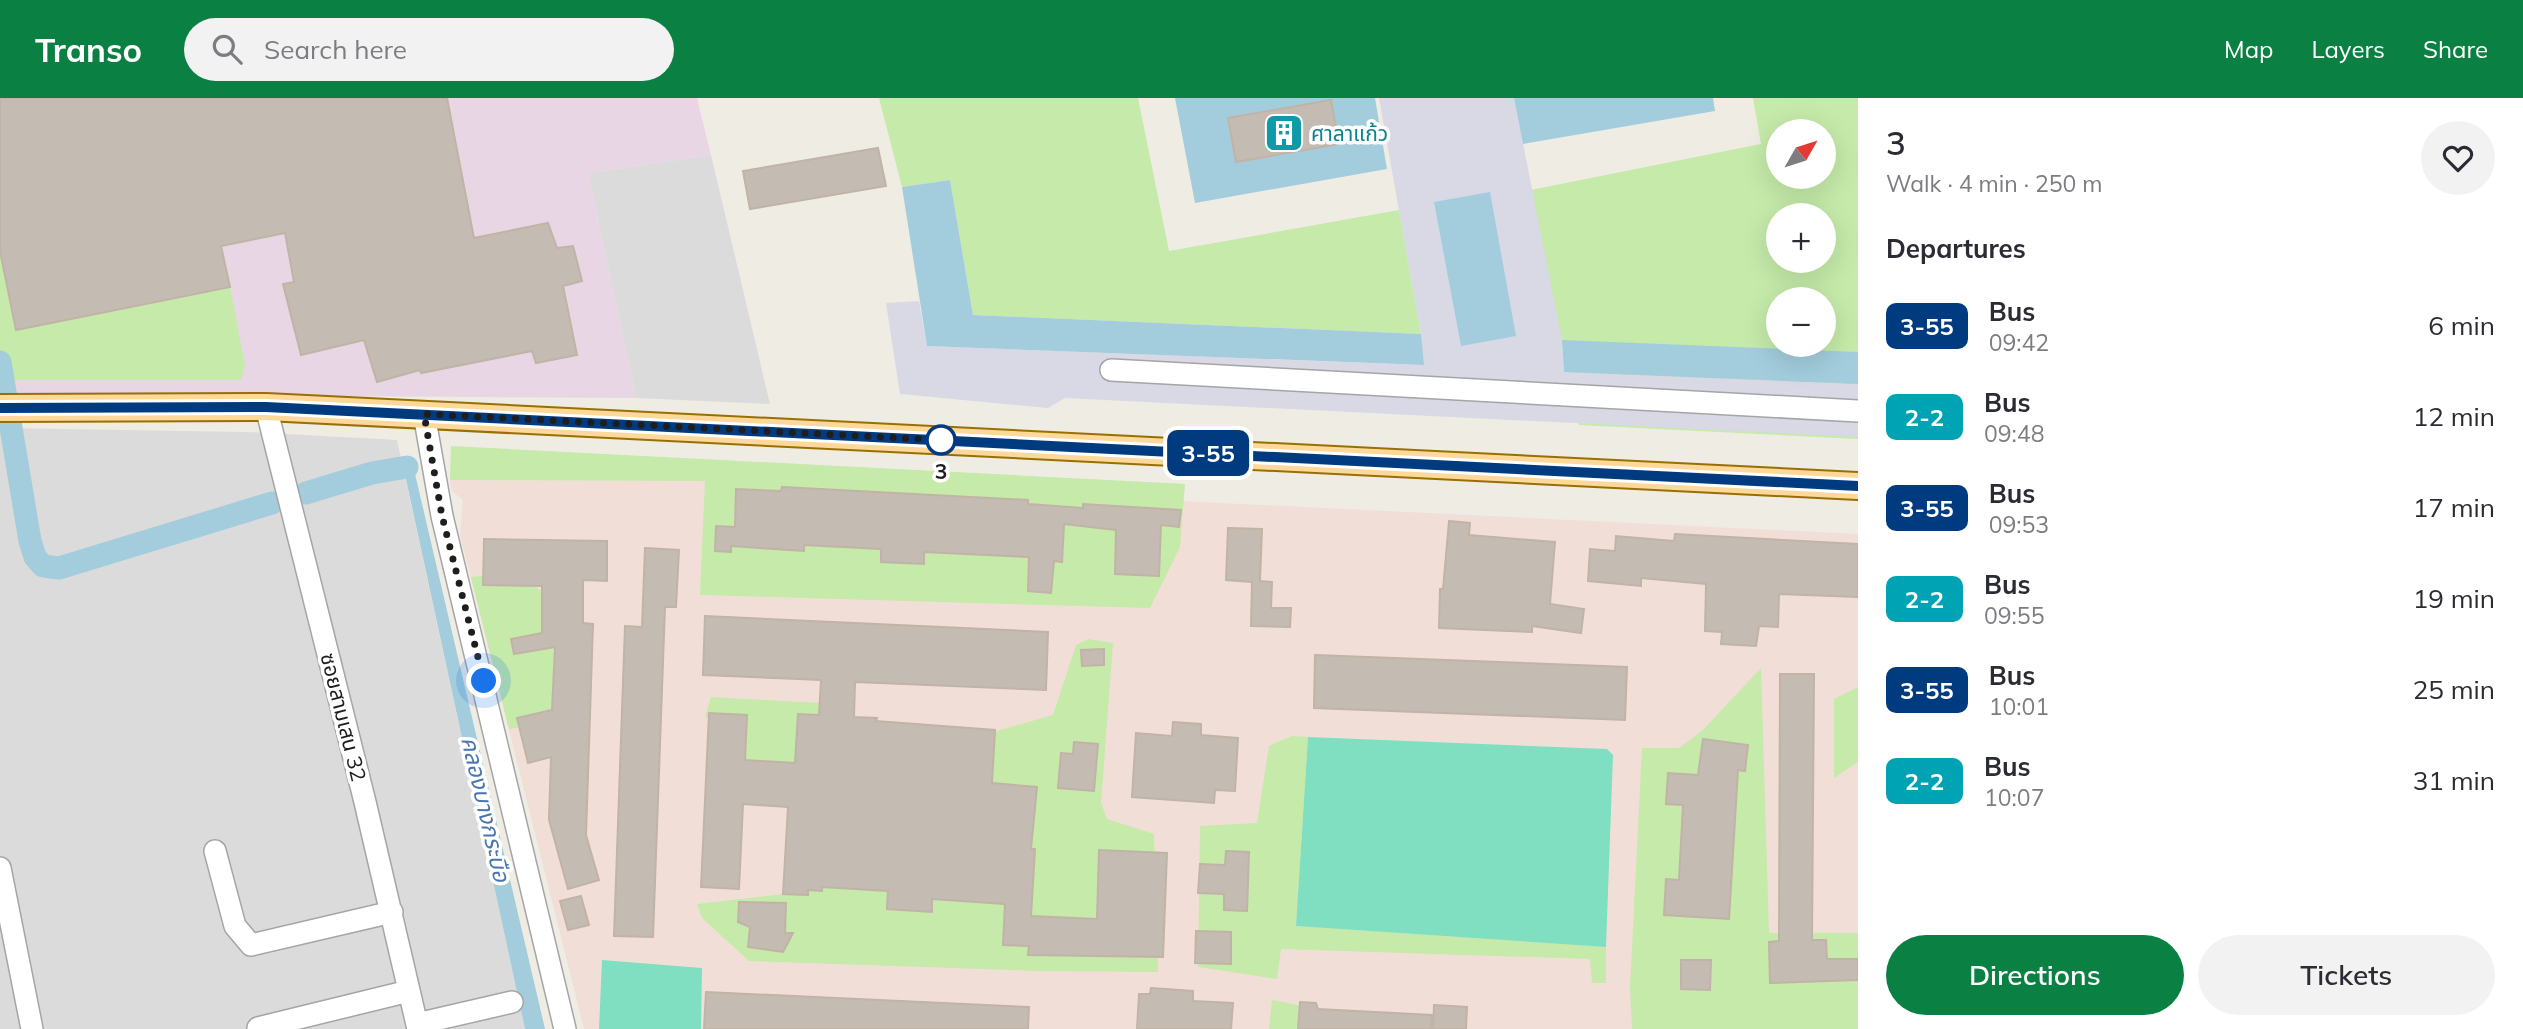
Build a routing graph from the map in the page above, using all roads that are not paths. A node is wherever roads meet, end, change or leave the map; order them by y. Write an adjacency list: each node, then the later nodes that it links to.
1 (1111, 370): 4 (street)
2 (266, 407): 3 (main road); 5 (main road); 9 (street, ซอยสามเสน 32)
3 (0, 408)
4 (1858, 411)
5 (424, 414): 6 (main road); 15 (street)
6 (1858, 486)
7 (215, 852): 9 (street)
8 (0, 868): 14 (street)
9 (392, 912): 10 (street, ซอยสามเสน 32)
10 (409, 991): 12 (street, ซอยสามเสน 32); 13 (street)
11 (512, 1002): 12 (street)
12 (418, 1027)
13 (258, 1028)
14 (32, 1029)
15 (565, 1029)

